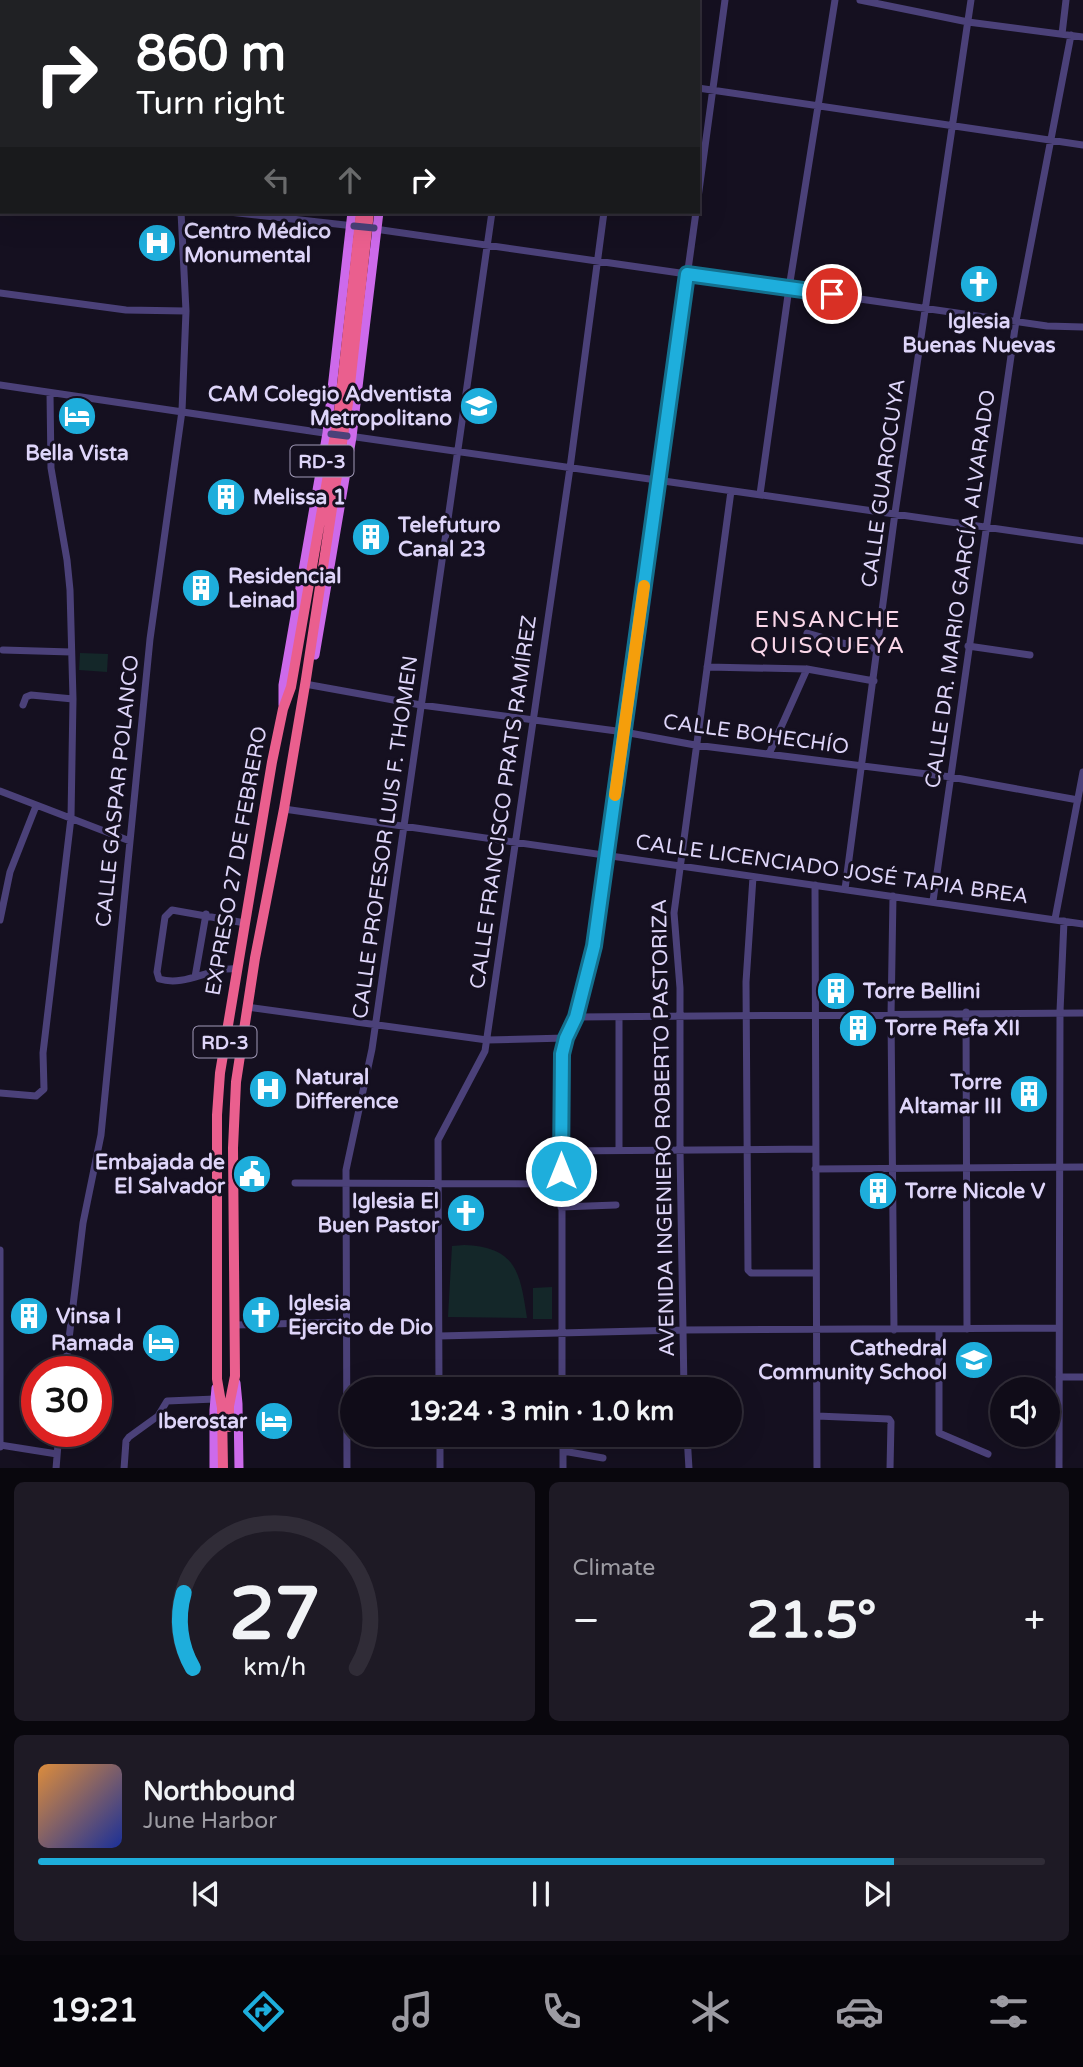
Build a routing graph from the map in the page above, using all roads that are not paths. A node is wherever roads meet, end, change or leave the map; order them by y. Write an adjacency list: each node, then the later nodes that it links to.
1 (725, 0): 11 (street)
2 (835, 0): 12 (street)
3 (860, 0): 6 (street)
4 (971, 0): 6 (street, CALLE GUAROCUYA)
5 (1066, 0): 7 (street)
6 (968, 22): 7 (street); 13 (street, CALLE GUAROCUYA)
7 (1062, 34): 8 (street)
8 (1071, 35): 9 (street); 14 (street, CALLE DR. MARIO GARCÍA ALVARADO)
9 (1083, 37)
10 (700, 88): 11 (street)
11 (714, 90): 12 (street); 16 (street)
12 (818, 105): 13 (street); 31 (street)
13 (951, 126): 14 (street); 33 (street, CALLE GUAROCUYA)
14 (1050, 140): 15 (street); 35 (street, CALLE DR. MARIO GARCÍA ALVARADO)
15 (1083, 145)
16 (700, 184)
17 (181, 214): 34 (street, CALLE GASPAR POLANCO)
18 (247, 214): 26 (street)
19 (352, 214): 26 (main road, RD-3)
20 (361, 214): 44 (highway, RD-3)
21 (369, 214): 44 (highway, RD-3)
22 (379, 214): 27 (main road, RD-3)
23 (492, 214): 28 (street, CALLE PROFESOR LUIS F. THOMEN)
24 (604, 214): 29 (street, CALLE FRANCISCO PRATS RAMÍREZ)
25 (696, 214): 30 (street)
26 (352, 226): 27 (street, bridge); 40 (main road, RD-3)
27 (376, 229): 28 (street); 41 (main road, RD-3)
28 (487, 244): 29 (street); 42 (street, CALLE PROFESOR LUIS F. THOMEN)
29 (597, 260): 30 (street); 43 (street, CALLE FRANCISCO PRATS RAMÍREZ)
30 (687, 274): 31 (street); 45 (street)
31 (789, 288): 33 (street); 47 (street)
32 (0, 293): 34 (street)
33 (927, 308): 35 (street); 48 (street, CALLE GUAROCUYA)
34 (186, 311): 39 (street, CALLE GASPAR POLANCO)
35 (1016, 321): 36 (street); 49 (street, CALLE DR. MARIO GARCÍA ALVARADO)
36 (1083, 327)
37 (0, 385): 38 (street)
38 (50, 393): 39 (street); 55 (street)
39 (181, 411): 40 (street); 78 (street, CALLE GASPAR POLANCO)
40 (329, 434): 41 (street, bridge); 64 (main road, RD-3)
41 (350, 437): 42 (street); 60 (main road, RD-3)
42 (458, 452): 43 (street); 63 (street, CALLE PROFESOR LUIS F. THOMEN)
43 (570, 468): 45 (street); 65 (street, CALLE FRANCISCO PRATS RAMÍREZ)
44 (333, 477): 60 (highway, EXPRESO 27 DE FEBRERO / RD-3); 64 (highway, EXPRESO 27 DE FEBRERO / RD-3)
45 (658, 480): 46 (street); 66 (street)
46 (731, 491): 47 (street); 57 (street, AVENIDA INGENIERO ROBERTO PASTORIZA)
47 (760, 494): 48 (street)
48 (895, 513): 49 (street); 53 (street, CALLE GUAROCUYA)
49 (985, 527): 50 (street); 52 (street, CALLE DR. MARIO GARCÍA ALVARADO)
50 (1083, 541)
51 (807, 633): 53 (street)
52 (968, 646): 56 (street); 71 (street, CALLE DR. MARIO GARCÍA ALVARADO)
53 (878, 649): 59 (street, CALLE GUAROCUYA)
54 (3, 650): 55 (street)
55 (71, 652): 61 (street)
56 (1030, 654)
57 (707, 667): 58 (street); 67 (street, AVENIDA INGENIERO ROBERTO PASTORIZA)
58 (807, 669): 59 (street); 68 (street)
59 (874, 681): 69 (street, CALLE GUAROCUYA)
60 (305, 682): 63 (street, CALLE BOHECHÍO); 75 (highway, EXPRESO 27 DE FEBRERO / RD-3)
61 (73, 699): 62 (street); 76 (street)
62 (23, 705)
63 (421, 705): 65 (street, CALLE BOHECHÍO); 77 (street, CALLE PROFESOR LUIS F. THOMEN)
64 (283, 709): 91 (highway, EXPRESO 27 DE FEBRERO / RD-3)
65 (532, 720): 66 (street, CALLE BOHECHÍO); 79 (street, CALLE FRANCISCO PRATS RAMÍREZ)
66 (624, 732): 67 (street, CALLE BOHECHÍO); 80 (street)
67 (695, 745): 68 (street, CALLE BOHECHÍO); 81 (street, AVENIDA INGENIERO ROBERTO PASTORIZA)
68 (769, 754): 69 (street, CALLE BOHECHÍO)
69 (862, 767): 71 (street, CALLE BOHECHÍO); 84 (street, CALLE GUAROCUYA)
70 (1083, 772): 73 (street)
71 (951, 777): 73 (street, CALLE BOHECHÍO); 86 (street, CALLE DR. MARIO GARCÍA ALVARADO)
72 (0, 791): 74 (street)
73 (1078, 800): 88 (street)
74 (36, 806): 76 (street); 89 (street)
75 (284, 809): 77 (street, CALLE LICENCIADO JOSÉ TAPIA BREA); 95 (highway, EXPRESO 27 DE FEBRERO / RD-3)
76 (71, 818): 78 (street); 108 (street)
77 (403, 826): 79 (street, CALLE LICENCIADO JOSÉ TAPIA BREA); 105 (street, CALLE PROFESOR LUIS F. THOMEN)
78 (130, 841): 137 (street, CALLE GASPAR POLANCO)
79 (515, 841): 80 (street, CALLE LICENCIADO JOSÉ TAPIA BREA); 107 (street, CALLE FRANCISCO PRATS RAMÍREZ)
80 (606, 853): 81 (street, CALLE LICENCIADO JOSÉ TAPIA BREA); 103 (street)
81 (680, 866): 82 (street, CALLE LICENCIADO JOSÉ TAPIA BREA); 100 (street, AVENIDA INGENIERO ROBERTO PASTORIZA)
82 (753, 877): 83 (street, CALLE LICENCIADO JOSÉ TAPIA BREA); 101 (street)
83 (815, 885): 84 (street, CALLE LICENCIADO JOSÉ TAPIA BREA); 102 (street)
84 (845, 889): 85 (street, CALLE LICENCIADO JOSÉ TAPIA BREA)
85 (893, 896): 86 (street, CALLE LICENCIADO JOSÉ TAPIA BREA); 99 (street)
86 (933, 901): 88 (street, CALLE LICENCIADO JOSÉ TAPIA BREA)
87 (206, 914): 91 (street); 94 (street); 94 (street)
88 (1055, 919): 90 (street, CALLE LICENCIADO JOSÉ TAPIA BREA)
89 (0, 920)
90 (1064, 921): 92 (street, CALLE LICENCIADO JOSÉ TAPIA BREA); 96 (street)
91 (245, 923): 93 (highway, EXPRESO 27 DE FEBRERO / RD-3)
92 (1083, 924)
93 (237, 969): 94 (street); 145 (highway, EXPRESO 27 DE FEBRERO / RD-3)
94 (195, 977)
95 (247, 1007): 105 (street); 128 (highway, EXPRESO 27 DE FEBRERO / RD-3)
96 (1060, 1011): 97 (street); 98 (street); 116 (street)
97 (966, 1012): 99 (street); 115 (street)
98 (1083, 1013)
99 (891, 1014): 102 (street); 117 (street)
100 (680, 1015): 101 (street); 104 (street); 111 (street, AVENIDA INGENIERO ROBERTO PASTORIZA)
101 (746, 1015): 102 (street); 112 (street)
102 (814, 1015): 110 (street)
103 (576, 1017): 104 (street); 106 (street)
104 (619, 1017): 109 (street)
105 (376, 1024): 107 (street); 120 (street, CALLE PROFESOR LUIS F. THOMEN)
106 (566, 1038): 107 (street); 113 (street)
107 (486, 1040): 122 (street, CALLE FRANCISCO PRATS RAMÍREZ)
108 (0, 1093)
109 (619, 1149): 111 (street); 113 (street)
110 (815, 1149): 112 (street); 118 (street)
111 (680, 1150): 112 (street); 132 (street, AVENIDA INGENIERO ROBERTO PASTORIZA)
112 (748, 1150): 126 (street)
113 (561, 1151): 121 (street)
114 (1083, 1167): 116 (street)
115 (967, 1168): 116 (street); 117 (street); 131 (street)
116 (1059, 1168): 129 (street)
117 (892, 1169): 118 (street); 134 (street)
118 (816, 1170): 126 (street)
119 (295, 1183): 120 (street)
120 (346, 1183): 122 (street); 127 (street, CALLE PROFESOR LUIS F. THOMEN)
121 (561, 1184): 122 (street); 124 (street)
122 (439, 1185): 136 (street, CALLE FRANCISCO PRATS RAMÍREZ)
123 (616, 1205): 124 (street)
124 (561, 1207): 135 (street)
125 (0, 1250): 148 (street)
126 (816, 1273): 133 (street)
127 (346, 1322): 128 (street); 164 (street, CALLE PROFESOR LUIS F. THOMEN)
128 (235, 1325): 138 (highway, EXPRESO 27 DE FEBRERO / RD-3)
129 (1059, 1328): 131 (street); 142 (street)
130 (939, 1329): 131 (street); 134 (street); 156 (street)
131 (967, 1329)
132 (682, 1330): 133 (street); 135 (street); 141 (street, AVENIDA INGENIERO ROBERTO PASTORIZA)
133 (816, 1330): 134 (street); 147 (street)
134 (894, 1330)
135 (562, 1332): 136 (street); 140 (street)
136 (439, 1336): 139 (street, CALLE FRANCISCO PRATS RAMÍREZ)
137 (67, 1356)
138 (235, 1376): 162 (highway, EXPRESO 27 DE FEBRERO / RD-3); 163 (main road, RD-3)
139 (439, 1377)
140 (562, 1377)
141 (684, 1377)
142 (1059, 1377)
143 (1060, 1377): 144 (street)
144 (1083, 1377)
145 (217, 1379): 146 (main road, RD-3); 161 (highway, EXPRESO 27 DE FEBRERO / RD-3)
146 (215, 1399): 159 (street); 160 (main road, RD-3)
147 (817, 1416): 168 (street); 169 (street)
148 (0, 1446): 155 (street)
149 (58, 1447): 155 (street)
150 (440, 1447): 165 (street)
151 (563, 1447): 154 (street)
152 (688, 1447): 167 (street)
153 (1059, 1447): 170 (street)
154 (563, 1451): 157 (street); 166 (street)
155 (57, 1454): 158 (street)
156 (988, 1454)
157 (603, 1458)
158 (56, 1468)
159 (124, 1468)
160 (214, 1468)
161 (223, 1468)
162 (230, 1468)
163 (239, 1468)
164 (347, 1468)
165 (440, 1468)
166 (563, 1468)
167 (689, 1468)
168 (817, 1468)
169 (890, 1468)
170 (1059, 1468)

